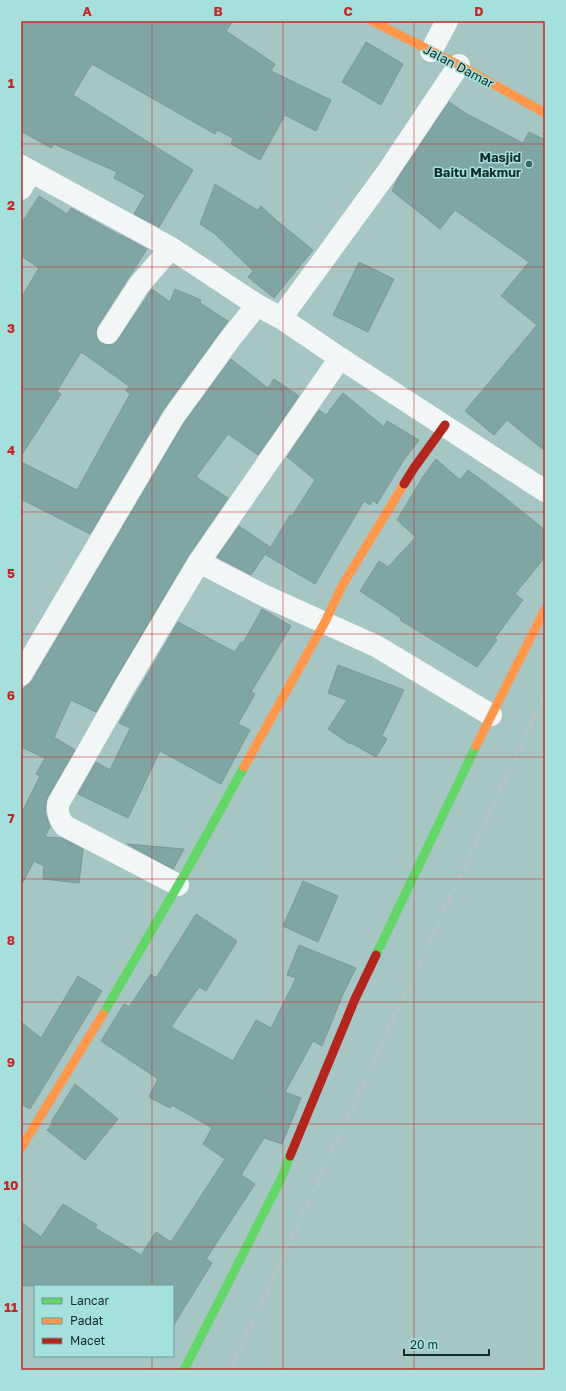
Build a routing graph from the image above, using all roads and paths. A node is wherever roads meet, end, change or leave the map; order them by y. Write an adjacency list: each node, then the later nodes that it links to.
1 (372, 21): 3 (street, Jalan Damar)
2 (447, 21): 3 (street)
3 (431, 51): 4 (street, Jalan Damar)
4 (459, 65): 5 (street, Jalan Damar); 9 (street)
5 (545, 113)
6 (24, 175): 7 (street)
7 (170, 248): 8 (street); 10 (street)
8 (257, 304): 9 (street); 17 (street)
9 (281, 318): 11 (street)
10 (108, 332)
11 (340, 358): 12 (street); 14 (street)
12 (445, 425): 13 (street); 16 (street)
13 (545, 491)
14 (198, 562): 16 (street); 19 (street)
15 (545, 609): 18 (street)
16 (325, 622): 18 (street); 19 (street)
17 (21, 675)
18 (491, 715): 21 (street)
19 (178, 885): 20 (street)
20 (21, 1148)
21 (184, 1370)

